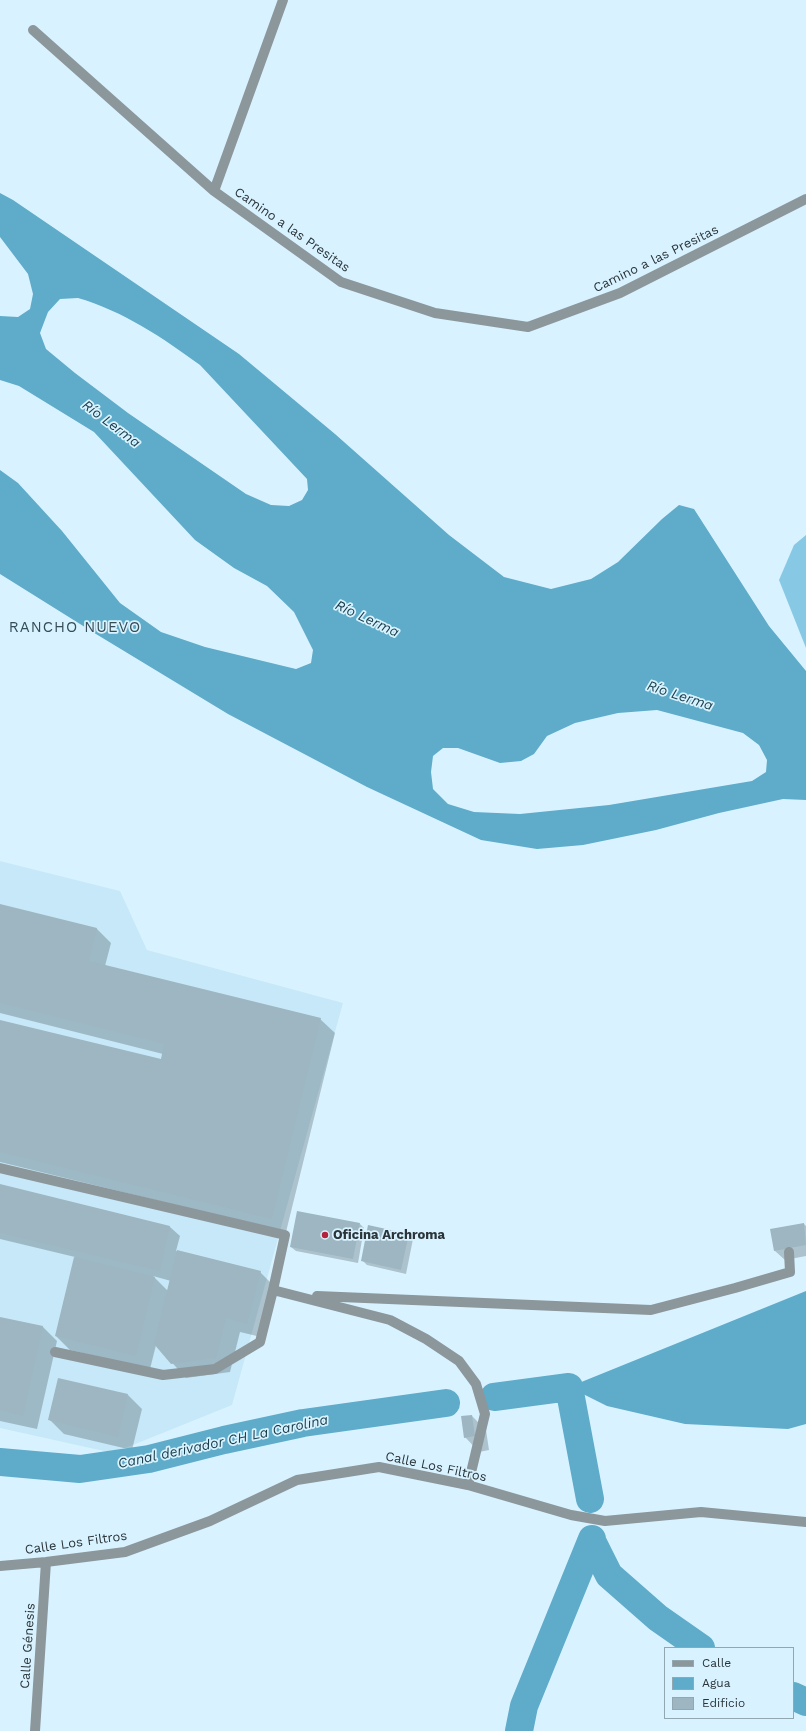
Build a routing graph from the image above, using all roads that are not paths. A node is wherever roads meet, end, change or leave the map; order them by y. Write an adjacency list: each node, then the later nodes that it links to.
1 (283, 0): 3 (street)
2 (32, 30): 3 (street, Camino a las Presitas)
3 (214, 191): 4 (street, Camino a las Presitas)
4 (806, 199)
5 (0, 1168): 7 (street)
6 (789, 1252): 8 (street)
7 (273, 1290): 8 (street); 9 (street)
8 (297, 1295): 10 (street)
9 (55, 1352)
10 (468, 1485): 11 (street, Calle Los Filtros); 12 (street, Calle Los Filtros)
11 (806, 1522)
12 (46, 1562): 13 (street, Calle Los Filtros); 14 (street, Calle Génesis)
13 (0, 1566)
14 (35, 1731)

